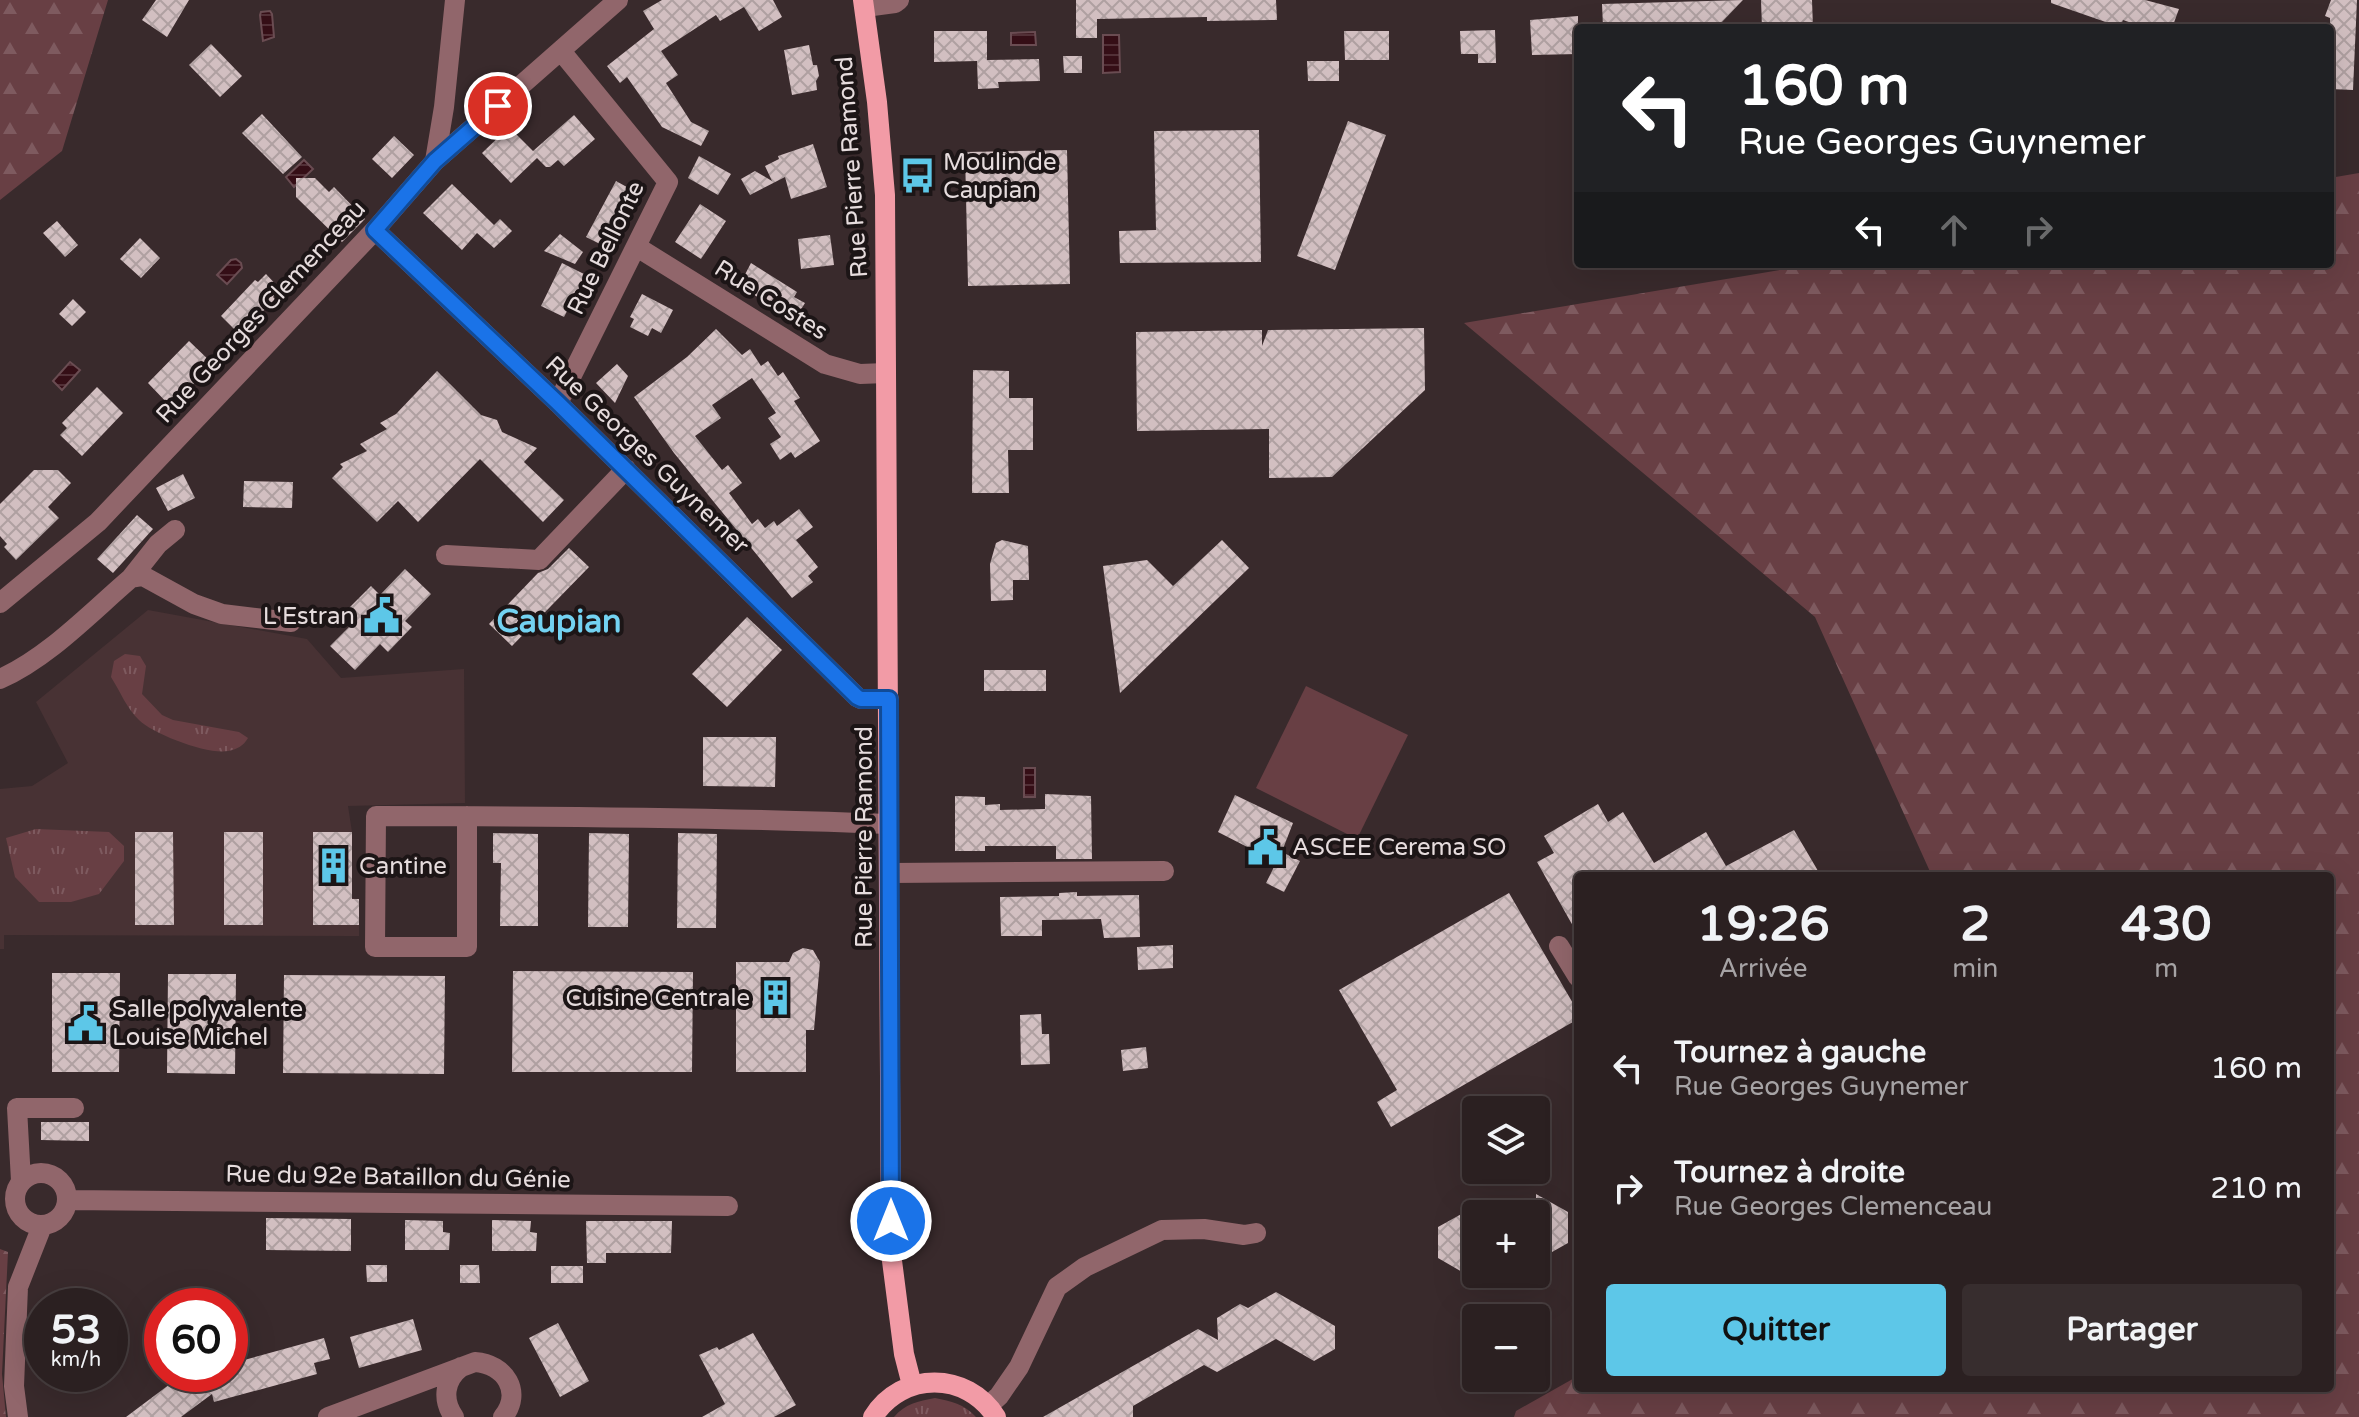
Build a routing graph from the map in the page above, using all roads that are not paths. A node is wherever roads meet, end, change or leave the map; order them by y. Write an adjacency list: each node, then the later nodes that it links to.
1 (455, 0): 6 (street)
2 (618, 0): 5 (street, Rue Georges Clemenceau)
3 (899, 0): 4 (street)
4 (864, 4): 9 (main road, Rue Pierre Ramond)
5 (561, 51): 6 (street, Rue Georges Clemenceau); 8 (street, Rue Bellonte)
6 (435, 161): 7 (street, Rue Georges Clemenceau)
7 (375, 230): 10 (street, Rue Georges Guynemer); 15 (street, Rue Georges Clemenceau)
8 (637, 247): 9 (street, Rue Costes); 10 (street, Rue Bellonte)
9 (886, 373): 18 (main road, Rue Pierre Ramond)
10 (558, 403): 11 (street, Rue Georges Guynemer)
11 (626, 469): 13 (street); 18 (street, Rue Georges Guynemer)
12 (175, 530): 14 (street)
13 (446, 555)
14 (131, 578): 16 (street); 17 (street)
15 (0, 603)
16 (291, 622)
17 (0, 679)
18 (889, 699): 20 (main road, Rue Pierre Ramond)
19 (467, 816): 19 (street); 20 (street)
20 (889, 824): 22 (main road, Rue Pierre Ramond)
21 (1164, 871): 22 (street)
22 (890, 873): 32 (main road, Rue Pierre Ramond)
23 (1559, 946): 24 (street)
24 (1574, 970)
25 (74, 1108): 26 (street)
26 (21, 1181): 27 (street); 29 (street)
27 (67, 1200): 28 (street, Rue du 92e Bataillon du Génie); 29 (street)
28 (728, 1206)
29 (42, 1226): 34 (street)
30 (1256, 1233): 33 (street)
31 (464, 1365): 35 (street); 36 (street); 37 (street)
32 (912, 1385): 33 (main road); 38 (main road)
33 (993, 1411)
34 (18, 1417)
35 (328, 1417)
36 (454, 1417)
37 (503, 1417)
38 (873, 1417)

